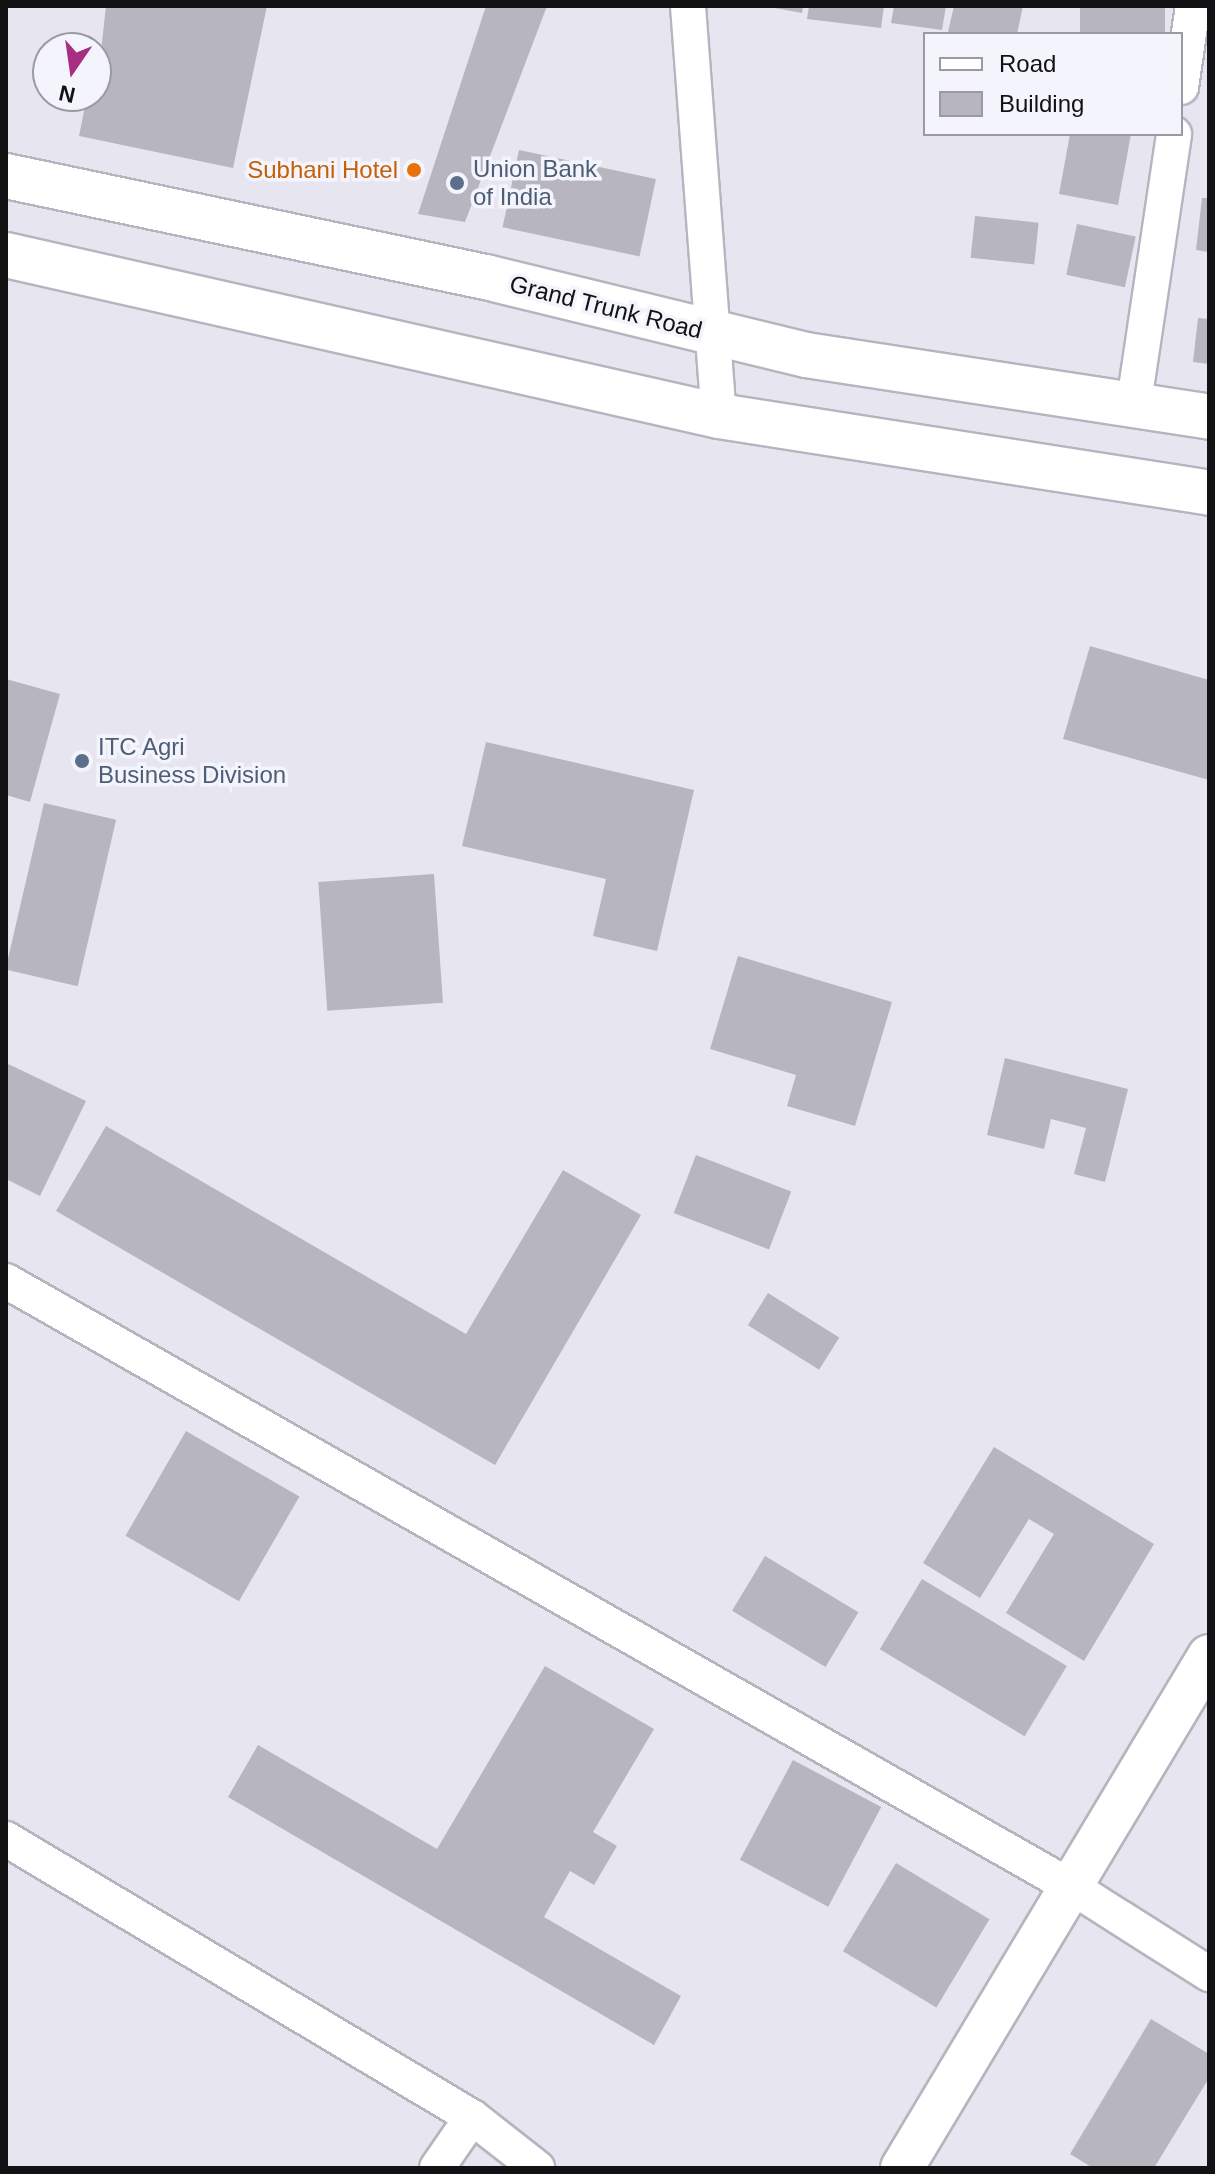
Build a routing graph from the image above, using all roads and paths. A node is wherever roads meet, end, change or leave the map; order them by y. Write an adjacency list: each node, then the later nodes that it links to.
1 (688, 6): 7 (street)
2 (1193, 6): 3 (street)
3 (1183, 74)
4 (1174, 136): 8 (street)
5 (6, 176): 7 (main road, Grand Trunk Road)
6 (6, 255): 9 (main road)
7 (713, 334): 8 (main road, Grand Trunk Road); 9 (street)
8 (1133, 409): 10 (main road, Grand Trunk Road)
9 (719, 416): 11 (main road)
10 (1209, 417)
11 (1209, 493)
12 (6, 1281): 15 (street)
13 (1209, 1656): 15 (street)
14 (6, 1839): 17 (street)
15 (1075, 1889): 16 (street); 20 (street)
16 (1209, 1974)
17 (472, 2117): 18 (street); 19 (street)
18 (437, 2168)
19 (537, 2168)
20 (902, 2168)

